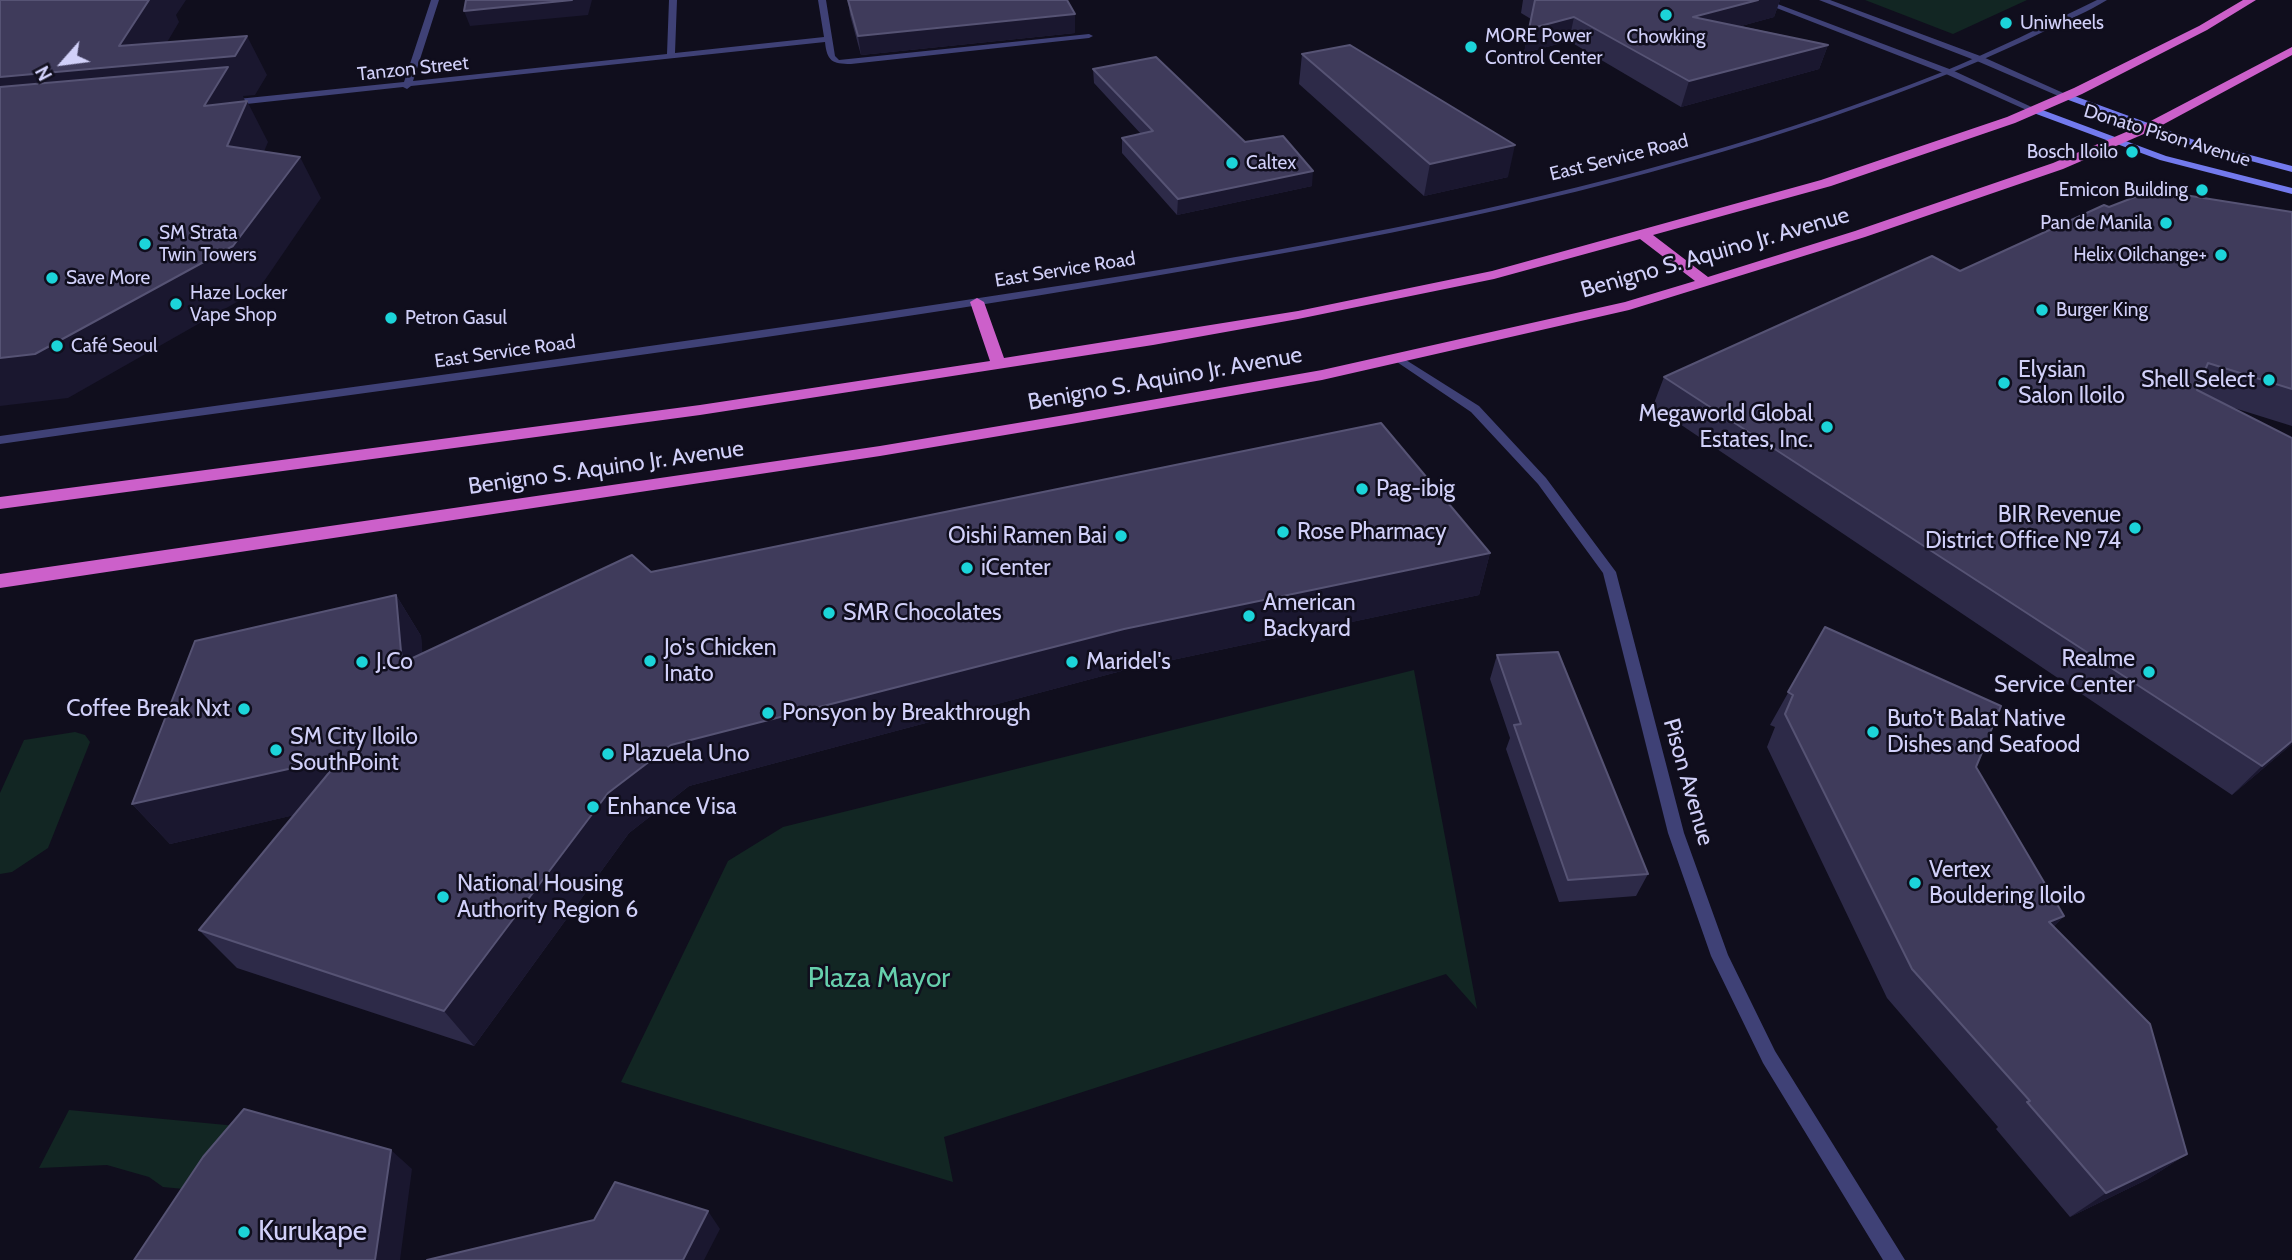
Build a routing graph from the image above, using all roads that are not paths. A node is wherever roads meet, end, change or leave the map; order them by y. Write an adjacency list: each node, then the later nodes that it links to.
1 (435, 0): 14 (street)
2 (673, 0): 11 (street)
3 (822, 0): 9 (street)
4 (1760, 0): 13 (street)
5 (1823, 0): 12 (street)
6 (2103, 0): 12 (street, East Service Road)
7 (2251, 0): 15 (highway, Benigno S. Aquino Jr. Avenue)
8 (1089, 36): 9 (street)
9 (829, 38): 11 (street, Tanzon Street)
10 (2292, 50): 18 (highway, Benigno S. Aquino Jr. Avenue)
11 (671, 56): 14 (street, Tanzon Street)
12 (1980, 59): 13 (street, East Service Road); 15 (street)
13 (1949, 72): 17 (street); 24 (street, East Service Road)
14 (407, 86): 16 (street, Tanzon Street)
15 (2066, 96): 17 (highway, Benigno S. Aquino Jr. Avenue); 18 (main road, Donato Pison Avenue)
16 (217, 104)
17 (2034, 110): 19 (main road, Donato Pison Avenue); 22 (highway, Benigno S. Aquino Jr. Avenue)
18 (2149, 127): 19 (highway, Benigno S. Aquino Jr. Avenue); 20 (main road, Donato Pison Avenue)
19 (2115, 142): 21 (main road, Donato Pison Avenue); 23 (highway, Benigno S. Aquino Jr. Avenue)
20 (2292, 169)
21 (2292, 191)
22 (1644, 235): 23 (highway); 26 (highway, Benigno S. Aquino Jr. Avenue)
23 (1707, 283): 25 (highway, Benigno S. Aquino Jr. Avenue)
24 (977, 302): 26 (highway); 27 (street, East Service Road)
25 (1398, 358): 29 (highway, Benigno S. Aquino Jr. Avenue); 30 (street, Pison Avenue)
26 (998, 362): 28 (highway, Benigno S. Aquino Jr. Avenue)
27 (0, 440)
28 (0, 503)
29 (0, 581)
30 (1895, 1260)

